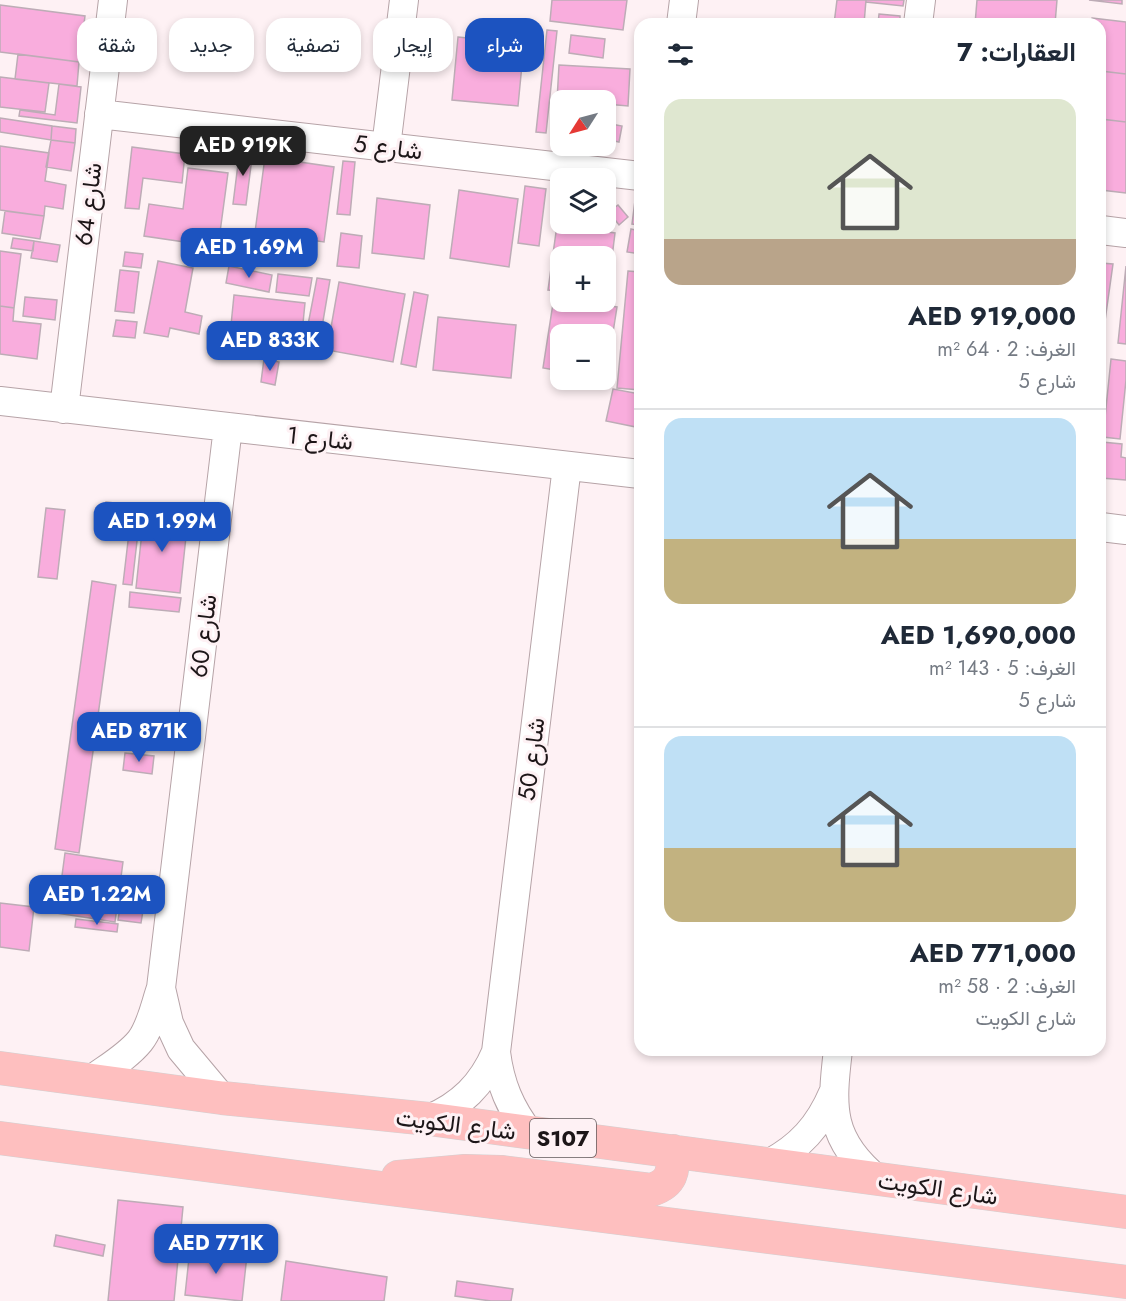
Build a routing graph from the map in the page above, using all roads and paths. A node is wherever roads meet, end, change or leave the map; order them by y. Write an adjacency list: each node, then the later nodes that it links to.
1 (112, 0): 7 (street, شارع 64)
2 (404, 0): 8 (street)
3 (684, 0): 5 (street)
4 (921, 0): 6 (street)
5 (682, 18)
6 (919, 18)
7 (99, 114): 8 (street, شارع 5); 13 (street, شارع 64)
8 (386, 147): 9 (street, شارع 5)
9 (634, 175)
10 (1106, 231): 11 (street)
11 (1126, 233)
12 (0, 402): 13 (street, شارع 1)
13 (64, 409): 14 (street, شارع 1)
14 (228, 427): 15 (street, شارع 1); 19 (street, شارع 60)
15 (567, 466): 16 (street, شارع 1); 20 (street, شارع 50)
16 (634, 473)
17 (1106, 528): 18 (street)
18 (1126, 530)
19 (161, 988): 23 (street, شارع 60); 25 (street, شارع 60)
20 (496, 1053): 26 (street, شارع 50); 27 (street, شارع 50)
21 (837, 1056): 24 (street)
22 (0, 1068): 23 (main road, شارع الكويت / S107)
23 (91, 1080): 25 (main road, شارع الكويت / S107)
24 (833, 1093): 30 (street); 31 (street)
25 (222, 1098): 26 (main road, شارع الكويت / S107)
26 (429, 1119): 27 (main road, شارع الكويت / S107)
27 (530, 1134): 29 (main road, شارع الكويت / S107)
28 (0, 1137): 32 (main road)
29 (673, 1151): 30 (main road, شارع الكويت / S107); 32 (main road)
30 (768, 1164): 31 (main road, شارع الكويت / S107)
31 (878, 1180): 33 (main road, شارع الكويت / S107)
32 (358, 1185): 34 (main road)
33 (1117, 1205)
34 (1126, 1282)

